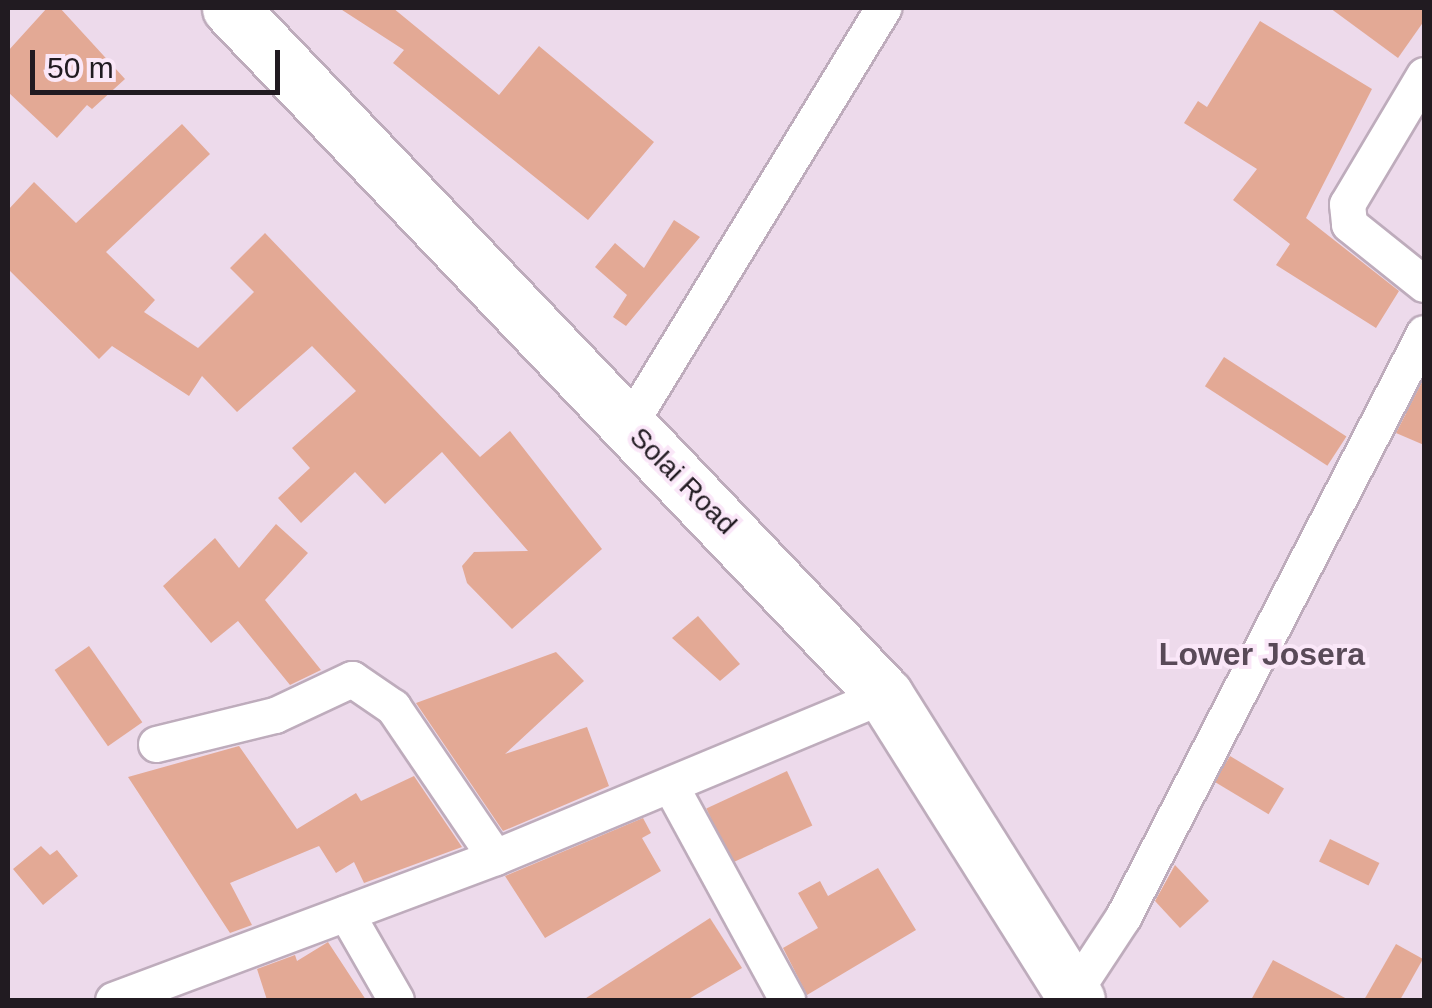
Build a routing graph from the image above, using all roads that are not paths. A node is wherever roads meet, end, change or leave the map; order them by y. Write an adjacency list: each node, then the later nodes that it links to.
1 (230, 8): 6 (highway, Solai Road)
2 (884, 8): 6 (street)
3 (1424, 75): 4 (street)
4 (1424, 284)
5 (1424, 333): 12 (street)
6 (628, 426): 7 (highway, Solai Road)
7 (885, 695): 9 (street); 12 (highway, Solai Road)
8 (156, 744): 10 (street)
9 (670, 785): 10 (street); 15 (street)
10 (495, 857): 11 (street)
11 (346, 913): 13 (street); 14 (street)
12 (1075, 997)
13 (113, 1000)
14 (396, 1000)
15 (787, 1000)

